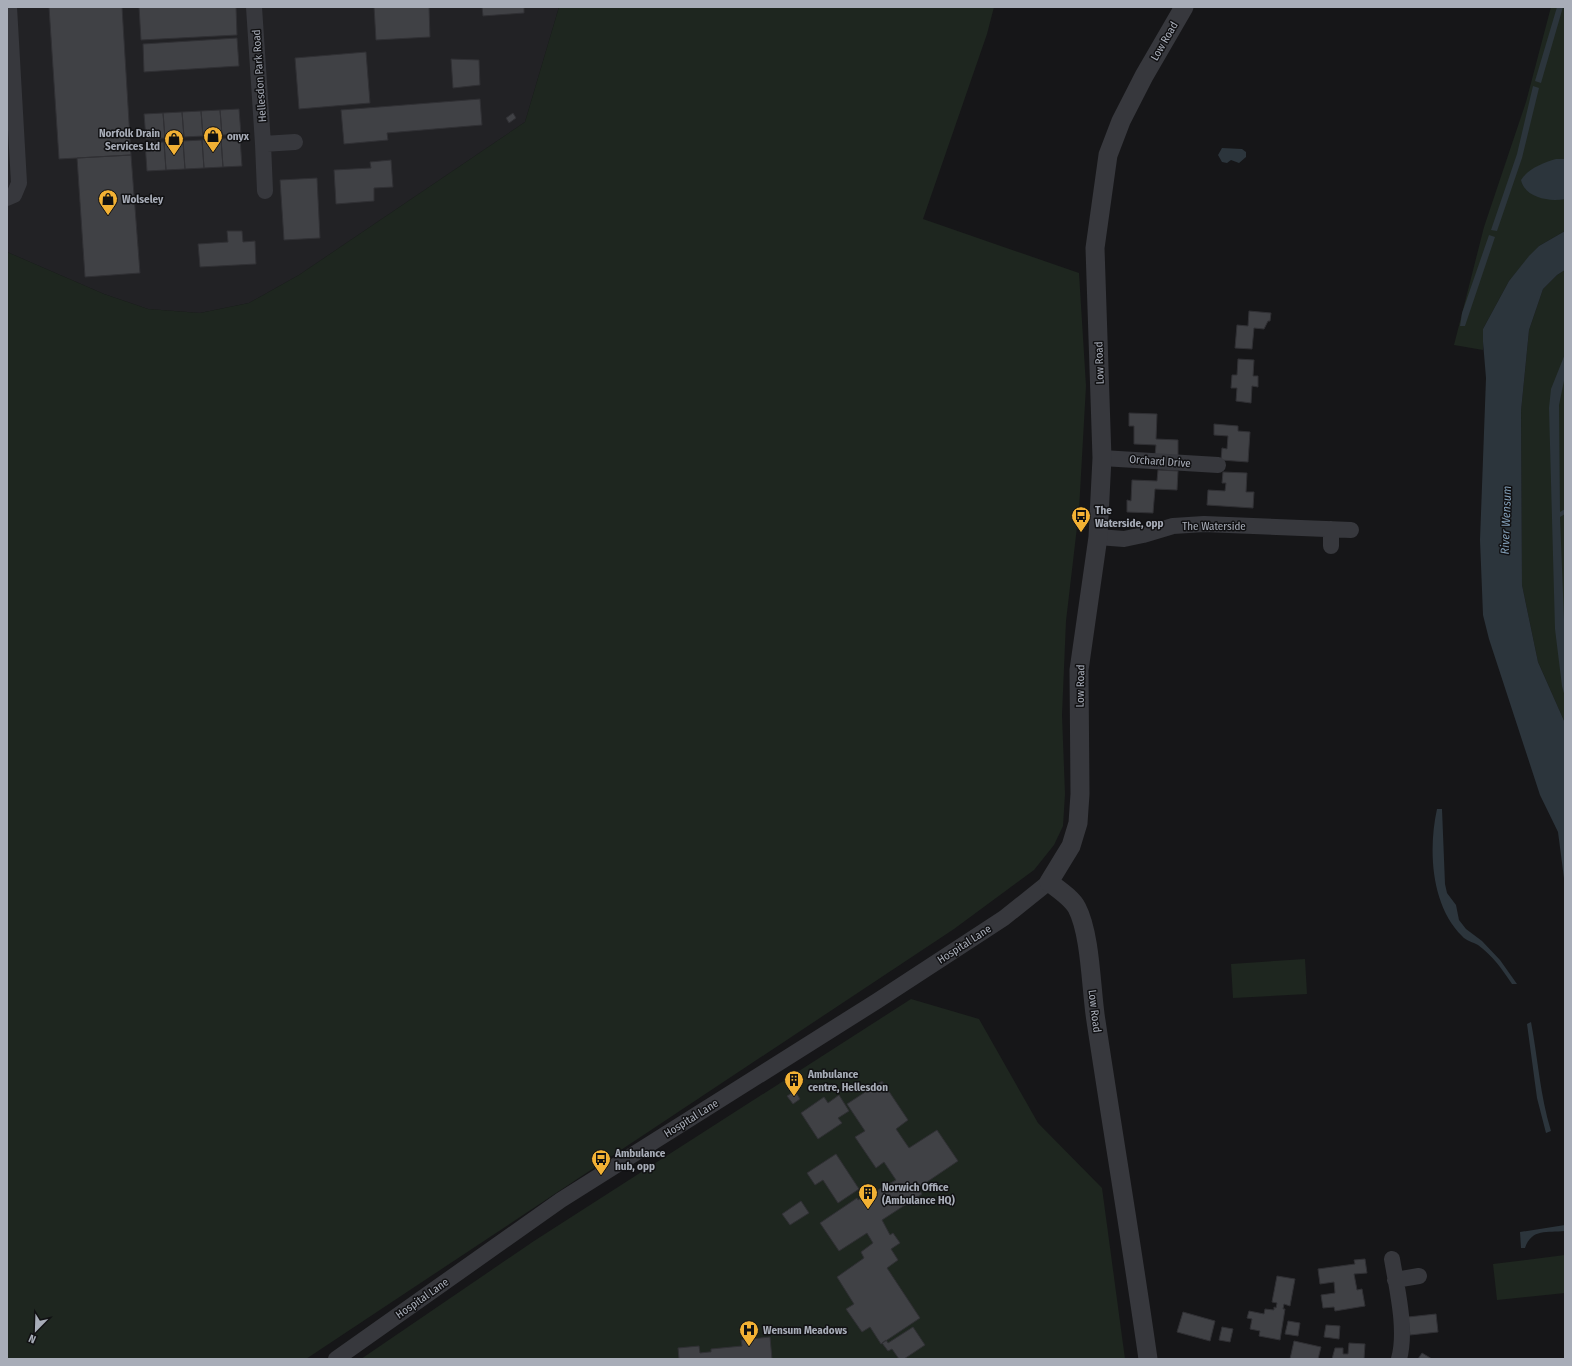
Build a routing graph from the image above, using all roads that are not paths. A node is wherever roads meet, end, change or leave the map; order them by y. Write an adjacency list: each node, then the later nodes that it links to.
1 (9, 7): 7 (street)
2 (254, 7): 5 (street, Hellesdon Park Road)
3 (1184, 7): 8 (street, Low Road)
4 (295, 142): 5 (street)
5 (263, 144): 6 (street, Hellesdon Park Road)
6 (265, 191)
7 (7, 198)
8 (1102, 458): 9 (street, Orchard Drive); 12 (street, Low Road)
9 (1218, 465)
10 (1331, 529): 11 (street, The Waterside); 12 (street, The Waterside); 13 (street)
11 (1351, 530)
12 (1098, 537): 14 (street, Low Road)
13 (1331, 546)
14 (1049, 882): 18 (street, Hospital Lane); 19 (street, Low Road)
15 (1392, 1259): 17 (street)
16 (1419, 1276): 17 (street)
17 (1396, 1280): 20 (street)
18 (336, 1359)
19 (1148, 1359)
20 (1399, 1359)

